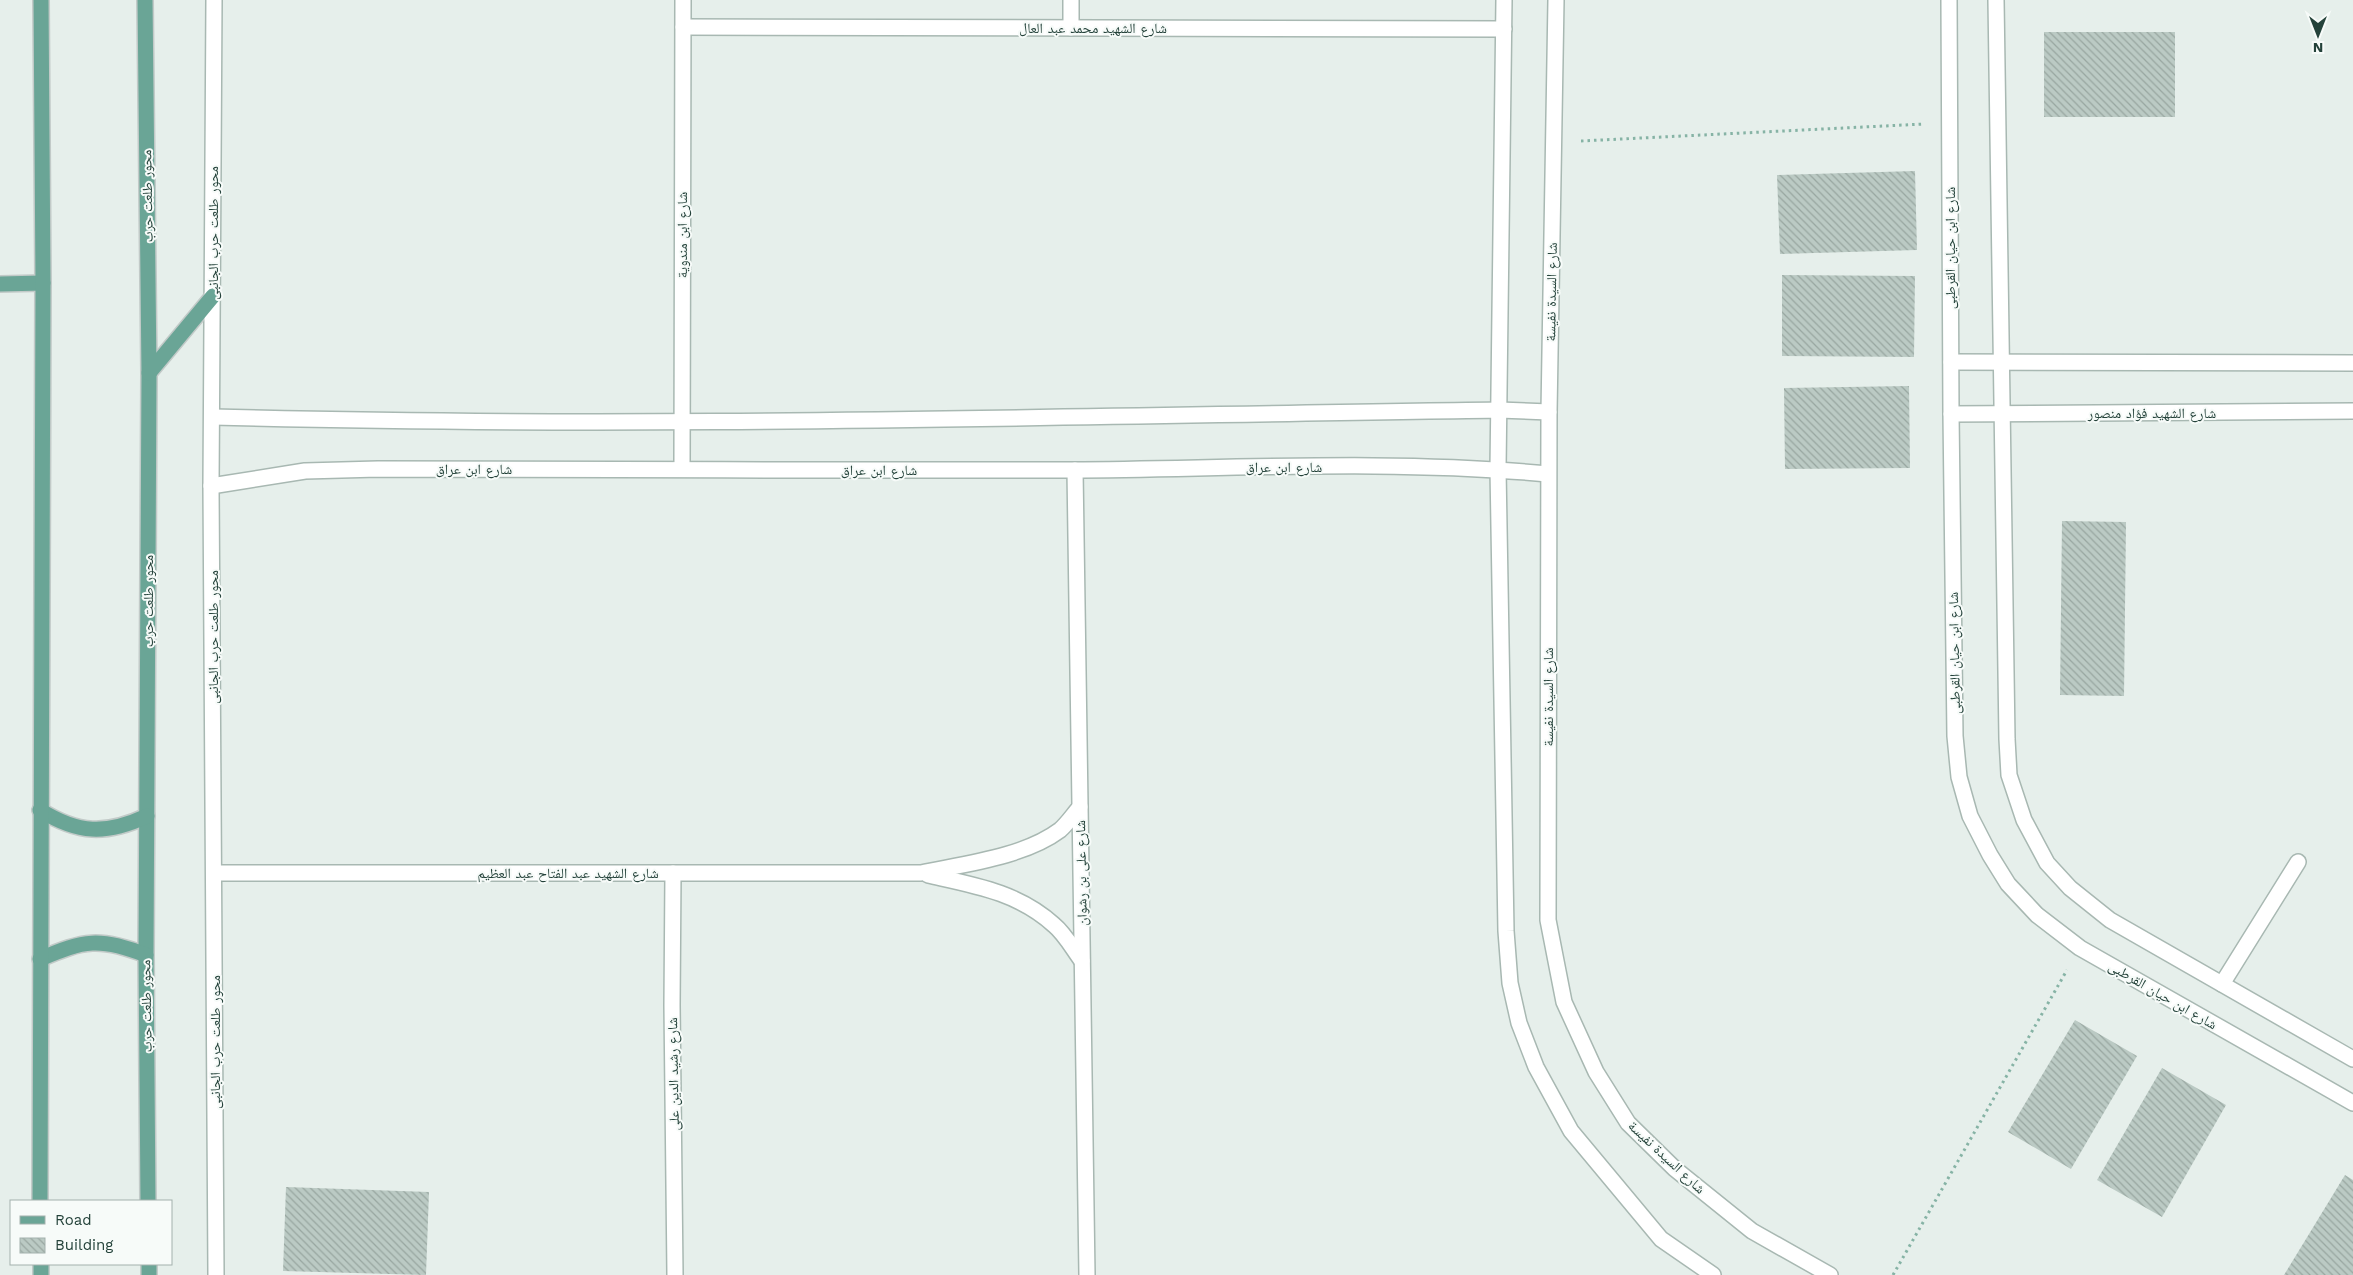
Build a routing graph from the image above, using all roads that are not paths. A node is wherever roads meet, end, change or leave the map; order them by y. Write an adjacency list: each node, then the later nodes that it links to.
1 (41, 0): 13 (main road)
2 (145, 0): 19 (main road, محور طلعت حرب)
3 (214, 0): 15 (street, محور طلعت حرب الجانبى)
4 (683, 0): 10 (street, شارع ابن مندوية)
5 (1071, 0): 11 (street)
6 (1504, 0): 12 (street)
7 (1556, 0): 22 (street, شارع السيدة نفيسة)
8 (1949, 0): 16 (street, شارع ابن حيان القرطبى)
9 (1996, 0): 17 (street)
10 (683, 28): 11 (street, شارع الشهيد محمد عبد العال); 26 (street, شارع ابن مندوية)
11 (1071, 28): 12 (street, شارع الشهيد محمد عبد العال)
12 (1504, 29): 20 (street)
13 (43, 283): 14 (main road); 34 (main road)
14 (0, 284)
15 (212, 296): 19 (main road); 25 (street, محور طلعت حرب الجانبى)
16 (1951, 362): 17 (street); 23 (street, شارع ابن حيان القرطبى)
17 (2000, 363): 18 (street); 24 (street)
18 (2353, 363)
19 (149, 373): 35 (main road, محور طلعت حرب)
20 (1499, 410): 22 (street); 26 (street); 30 (street)
21 (2353, 411): 24 (street, شارع الشهيد فؤاد منصور); 27 (street)
22 (1549, 412): 31 (street, شارع السيدة نفيسة)
23 (1951, 414): 24 (street, شارع الشهيد فؤاد منصور); 45 (street, شارع ابن حيان القرطبى)
24 (2002, 414): 43 (street)
25 (212, 417): 26 (street); 32 (street, محور طلعت حرب الجانبى)
26 (682, 421): 28 (street, شارع ابن مندوية)
27 (2353, 424)
28 (682, 470): 29 (street, شارع ابن عراق); 32 (street, شارع ابن عراق)
29 (1075, 470): 30 (street, شارع ابن عراق); 33 (street, شارع على بن رشوان)
30 (1498, 470): 31 (street, شارع ابن عراق); 51 (street)
31 (1548, 474): 52 (street, شارع السيدة نفيسة)
32 (212, 486): 37 (street, محور طلعت حرب الجانبى)
33 (1080, 807): 39 (street, شارع الشهيد عبد الفتاح عبد العظيم); 42 (street, شارع على بن رشوان)
34 (40, 810): 35 (main road); 41 (main road)
35 (147, 816): 40 (main road, محور طلعت حرب)
36 (2298, 862): 43 (street)
37 (215, 873): 38 (street, شارع الشهيد عبد الفتاح عبد العظيم); 48 (street, محور طلعت حرب الجانبى)
38 (673, 873): 39 (street, شارع الشهيد عبد الفتاح عبد العظيم); 49 (street, شارع رشيد الدين على)
39 (921, 873): 42 (street, شارع الشهيد عبد الفتاح عبد العظيم)
40 (146, 955): 41 (main road); 47 (main road, محور طلعت حرب)
41 (40, 959): 46 (main road)
42 (1082, 961): 50 (street, شارع على بن رشوان)
43 (2222, 984): 44 (street)
44 (2353, 1059)
45 (2353, 1103)
46 (40, 1200)
47 (148, 1200)
48 (216, 1275)
49 (675, 1275)
50 (1087, 1275)
51 (1712, 1275)
52 (1830, 1275)

